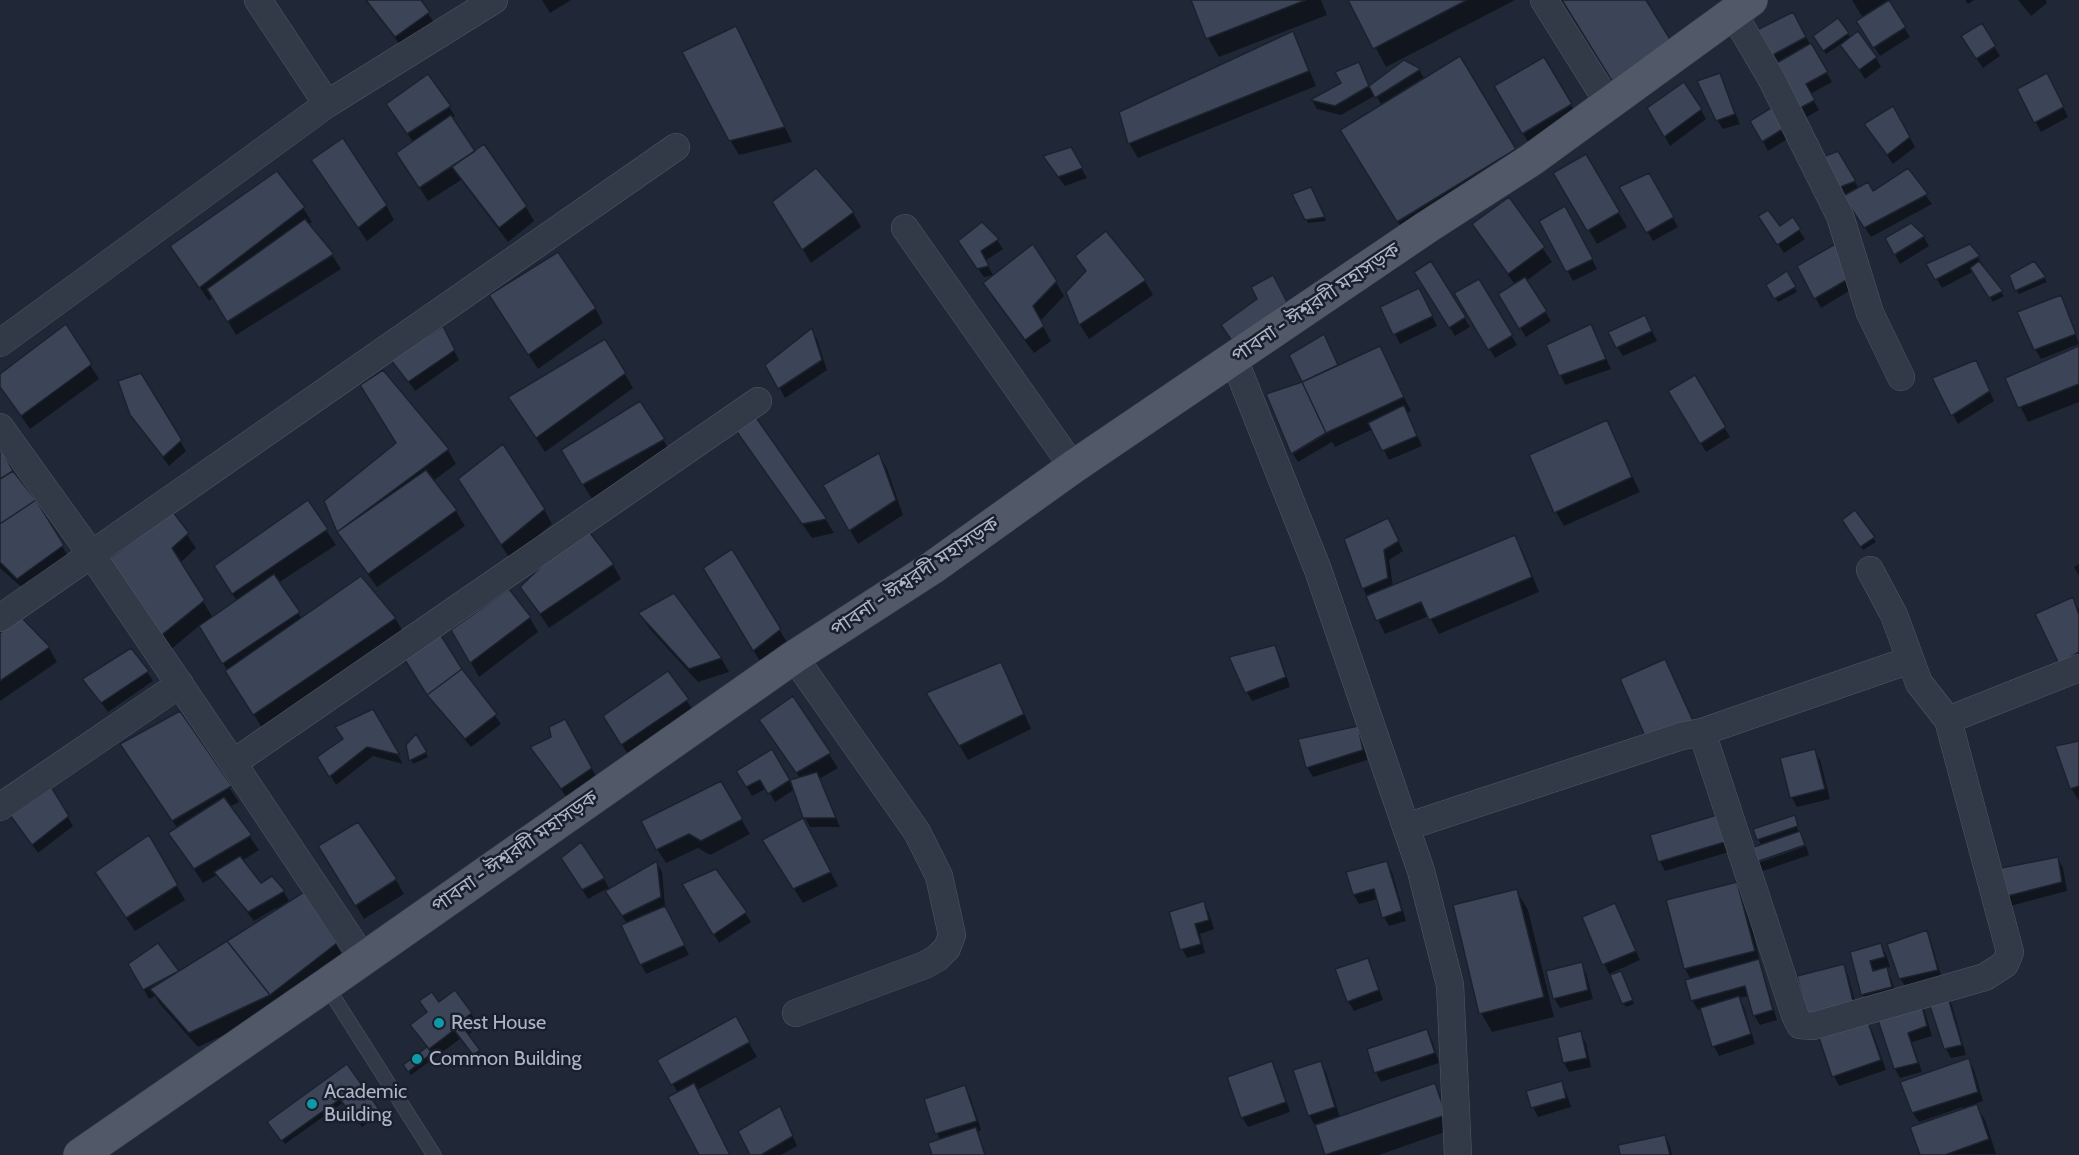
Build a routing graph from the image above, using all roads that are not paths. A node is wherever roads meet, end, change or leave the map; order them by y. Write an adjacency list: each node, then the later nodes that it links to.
1 (258, 0): 5 (street)
2 (494, 0): 5 (street)
3 (1544, 0): 6 (street)
4 (1742, 7): 6 (main road, পাবনা - ঈশ্বরদী মহাসড়ক); 11 (street)
5 (327, 104): 9 (street)
6 (1609, 104): 10 (main road, পাবনা - ঈশ্বরদী মহাসড়ক)
7 (676, 147): 15 (street)
8 (905, 228): 14 (street)
9 (0, 343)
10 (1234, 359): 14 (main road, পাবনা - ঈশ্বরদী মহাসড়ক); 26 (street)
11 (1901, 377)
12 (758, 401): 24 (street)
13 (0, 428): 15 (street)
14 (1073, 467): 18 (main road, পাবনা - ঈশ্বরদী মহাসড়ক)
15 (92, 555): 17 (street); 21 (street)
16 (1870, 570): 19 (street)
17 (0, 618)
18 (794, 657): 27 (main road, পাবনা - ঈশ্বরদী মহাসড়ক); 29 (street)
19 (1911, 660): 22 (street); 23 (street)
20 (2079, 668): 22 (street)
21 (180, 684): 24 (street); 25 (street)
22 (1948, 720): 23 (street)
23 (1702, 732): 26 (street)
24 (233, 763): 27 (street)
25 (0, 807)
26 (1406, 827): 32 (street)
27 (363, 958): 28 (main road, পাবনা - ঈশ্বরদী মহাসড়ক)
28 (326, 986): 30 (main road, পাবনা - ঈশ্বরদী মহাসড়ক); 31 (lane)
29 (796, 1013)
30 (80, 1155)
31 (434, 1155)
32 (1458, 1155)

